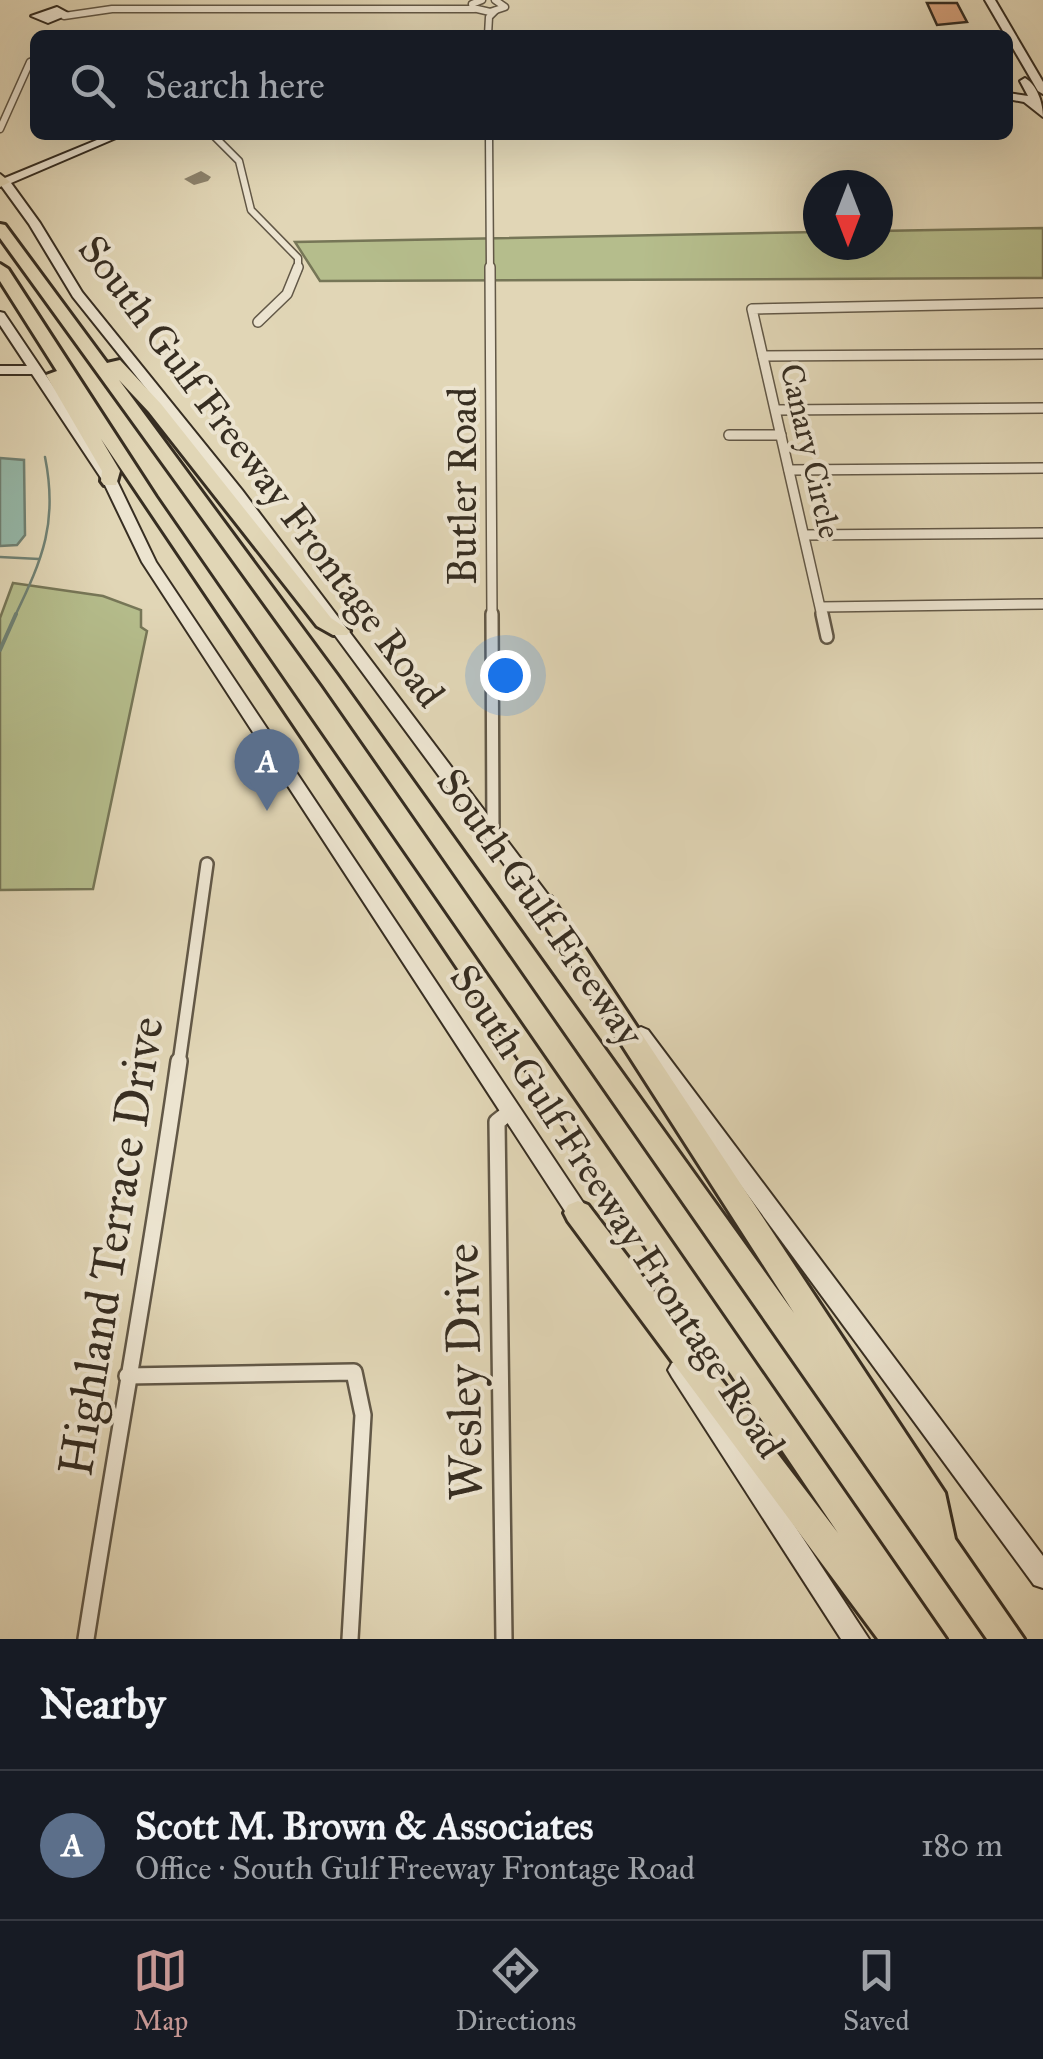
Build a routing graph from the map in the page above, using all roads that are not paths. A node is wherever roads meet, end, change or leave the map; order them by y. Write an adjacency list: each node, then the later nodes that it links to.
1 (981, 0): 9 (main road)
2 (990, 0): 10 (main road)
3 (501, 1): 6 (street)
4 (478, 4): 5 (street); 6 (street)
5 (60, 9): 7 (main road); 7 (main road)
6 (492, 14): 8 (street)
7 (44, 24)
8 (489, 30)
9 (997, 30)
10 (1006, 30)
11 (1013, 42): 14 (main road)
12 (1013, 56): 14 (main road)
13 (30, 62): 17 (street)
14 (1037, 86): 16 (main road)
15 (1013, 92): 16 (main road)
16 (1042, 112)
17 (0, 129)
18 (82, 140): 22 (main road)
19 (105, 140): 22 (main road)
20 (218, 140): 30 (street)
21 (489, 140): 50 (street, Butler Road)
22 (1, 179): 24 (main road, South Gulf Freeway Frontage Road)
23 (0, 204): 24 (main road)
24 (26, 211): 48 (main road, South Gulf Freeway Frontage Road)
25 (0, 228): 31 (highway, South Gulf Freeway)
26 (0, 269): 28 (highway)
27 (1043, 303): 33 (street, Canary Circle)
28 (30, 314): 43 (highway); 63 (highway)
29 (0, 316): 35 (main road, South Gulf Freeway Frontage Road)
30 (258, 322)
31 (69, 323): 48 (highway); 56 (highway, South Gulf Freeway)
32 (1043, 354): 33 (street)
33 (763, 356): 38 (street, Canary Circle)
34 (0, 360): 35 (main road)
35 (34, 364): 36 (main road); 43 (main road, South Gulf Freeway Frontage Road)
36 (0, 370)
37 (1043, 408): 38 (street)
38 (776, 410): 39 (street, Canary Circle)
39 (781, 435): 40 (street); 42 (street, Canary Circle)
40 (729, 436)
41 (1043, 468): 42 (street)
42 (789, 470): 45 (street, Canary Circle)
43 (110, 480): 53 (main road, South Gulf Freeway Frontage Road)
44 (1043, 533): 45 (street)
45 (804, 535): 47 (street, Canary Circle)
46 (1043, 604): 47 (street)
47 (821, 606): 49 (street, Canary Circle)
48 (340, 631): 50 (main road, South Gulf Freeway Frontage Road)
49 (827, 636)
50 (493, 836): 52 (main road, South Gulf Freeway Frontage Road)
51 (207, 864): 55 (street, Highland Terrace Drive)
52 (543, 903): 56 (highway); 57 (main road, South Gulf Freeway Frontage Road)
53 (512, 1111): 54 (main road, South Gulf Freeway Frontage Road); 60 (street, Wesley Drive)
54 (578, 1213): 61 (main road, South Gulf Freeway Frontage Road); 62 (highway)
55 (126, 1376): 58 (street, Highland Terrace Drive); 59 (street)
56 (941, 1546): 64 (highway, South Gulf Freeway)
57 (1043, 1576)
58 (86, 1639)
59 (350, 1639)
60 (504, 1639)
61 (856, 1639)
62 (898, 1639)
63 (928, 1639)
64 (1007, 1639)

